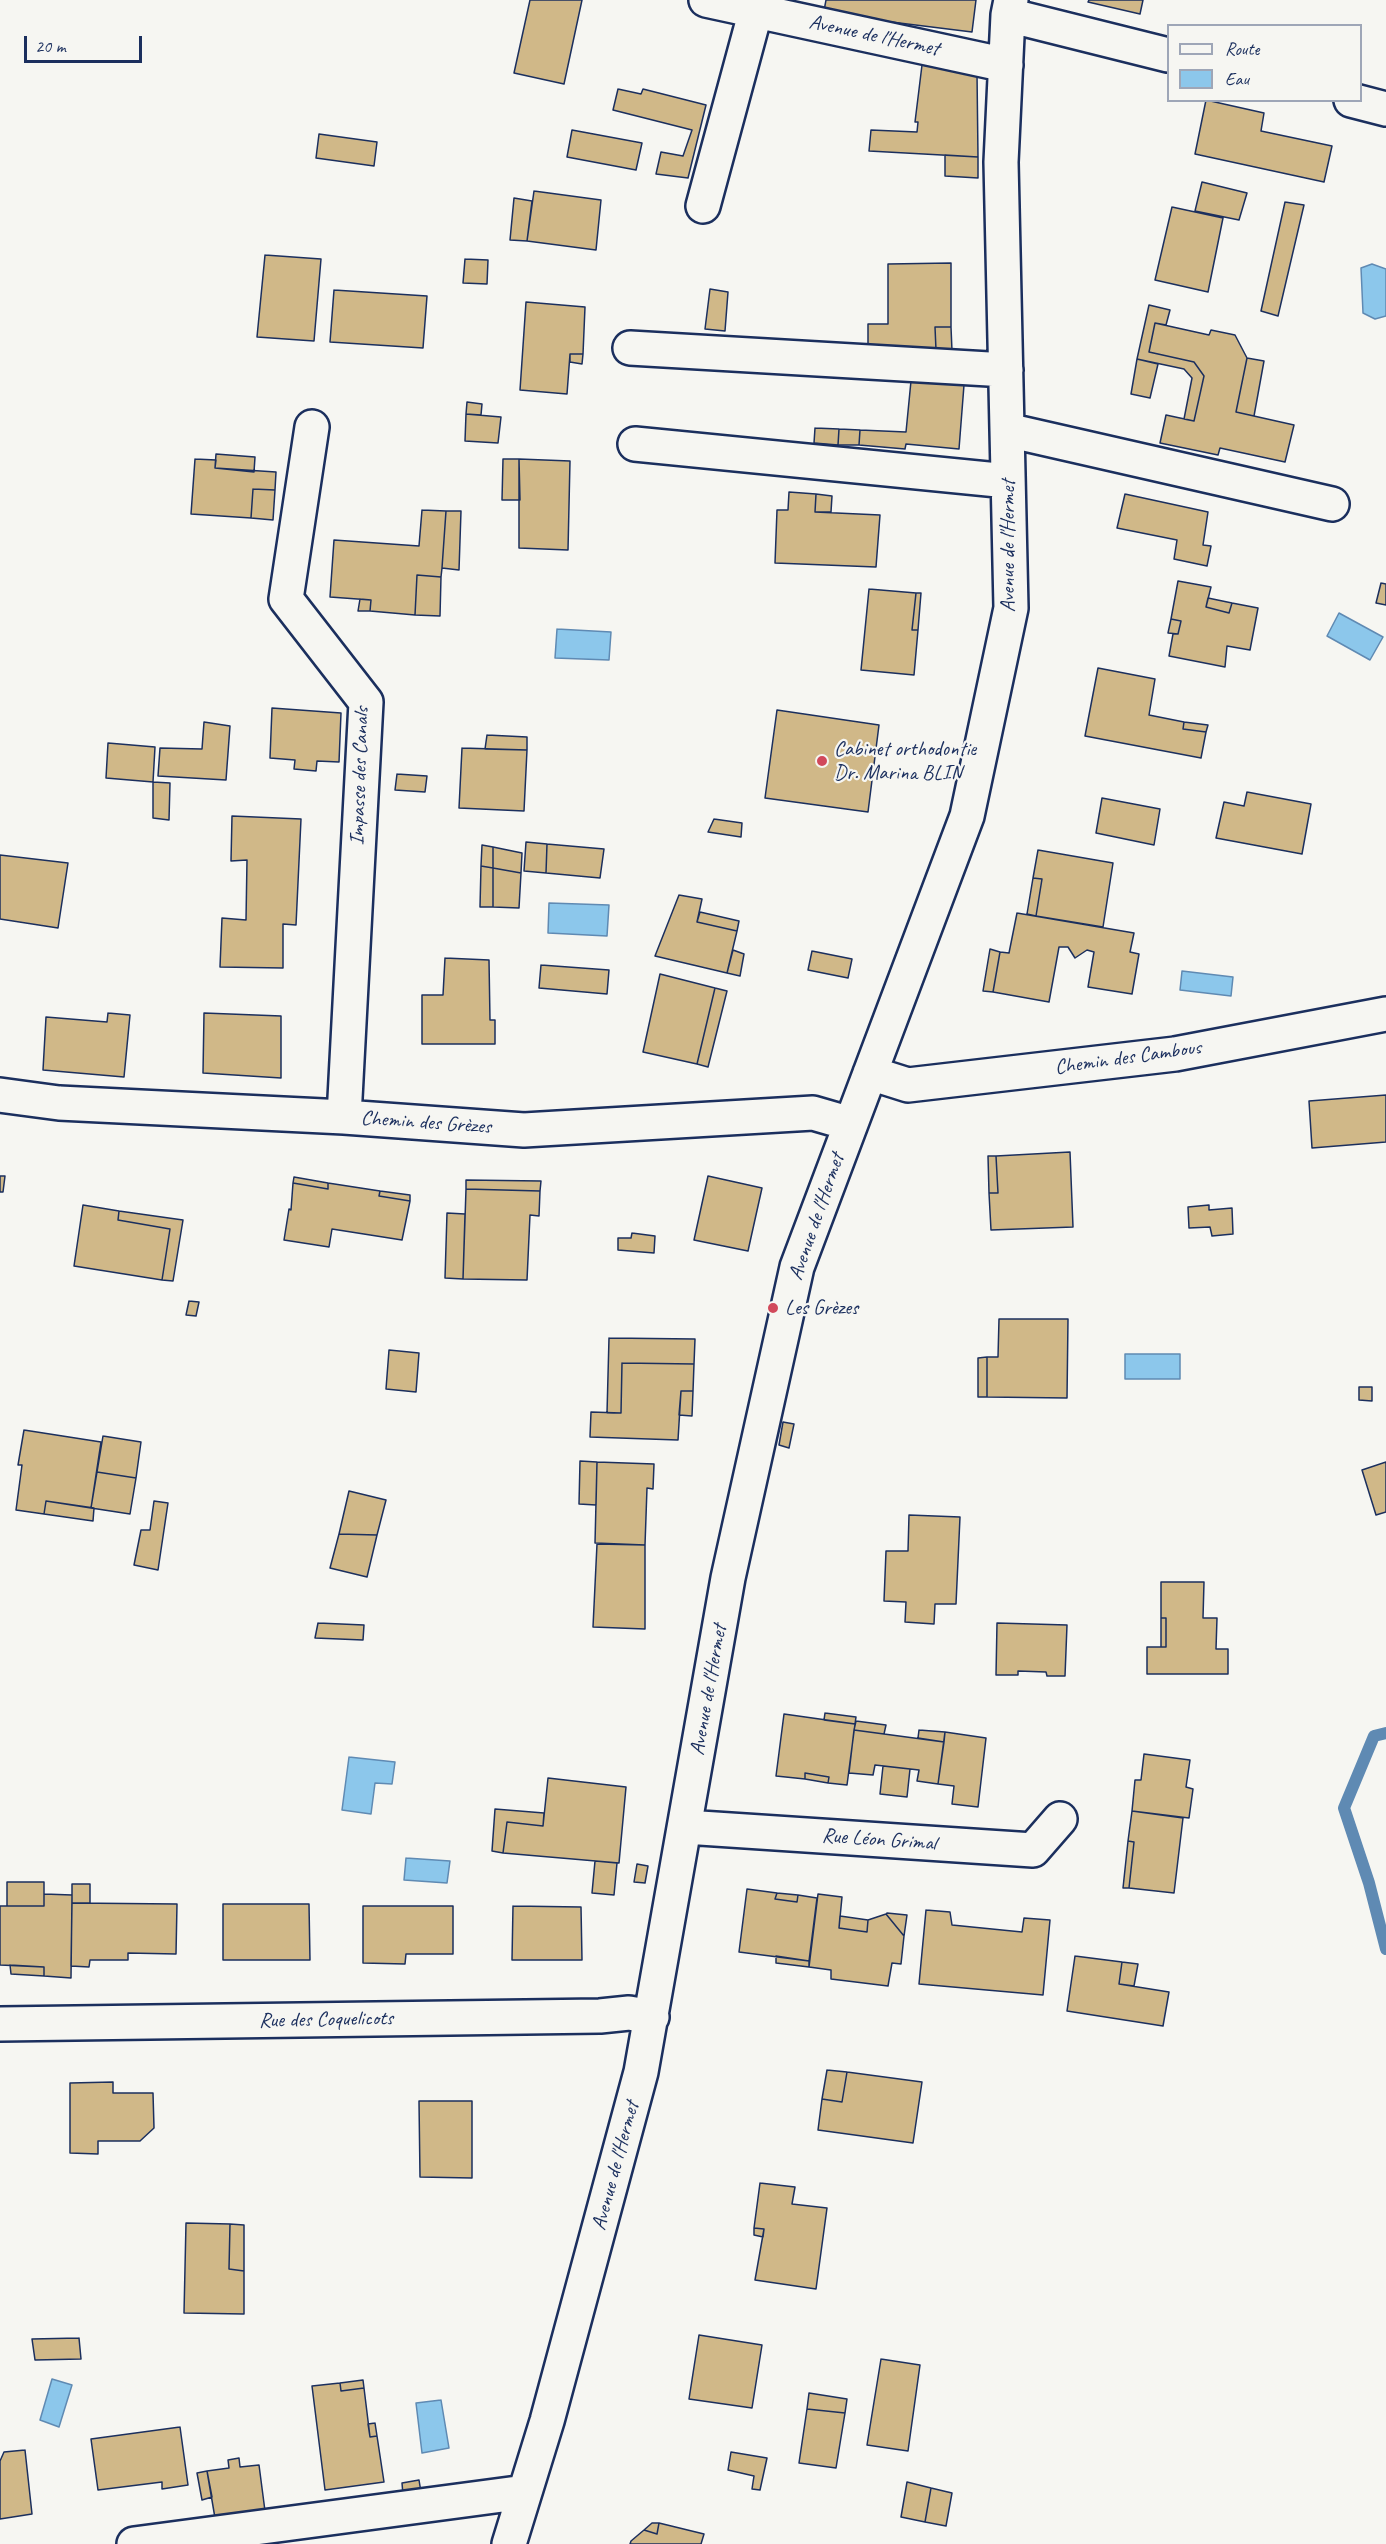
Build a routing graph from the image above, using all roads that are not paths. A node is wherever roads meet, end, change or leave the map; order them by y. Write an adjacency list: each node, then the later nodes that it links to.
1 (706, 0): 3 (street, Avenue de l'Hermet)
2 (1010, 8): 4 (street); 5 (street, Avenue de l'Hermet)
3 (756, 10): 5 (street, Avenue de l'Hermet); 8 (street)
4 (1167, 55)
5 (1006, 64): 10 (street, Avenue de l'Hermet)
6 (1359, 102): 7 (street)
7 (1386, 109)
8 (703, 206)
9 (630, 348): 10 (street)
10 (1006, 370): 12 (street, Avenue de l'Hermet)
11 (312, 427): 19 (street, Impasse des Canals)
12 (1007, 430): 14 (street, Avenue de l'Hermet); 15 (street)
13 (635, 444): 14 (street)
14 (1008, 481): 17 (street, Avenue de l'Hermet)
15 (1332, 504)
16 (1386, 1014): 17 (street, Chemin des Cambous)
17 (870, 1073): 20 (street, Avenue de l'Hermet)
18 (0, 1095): 19 (street, Chemin des Grèzes)
19 (344, 1117): 20 (street, Chemin des Grèzes)
20 (851, 1124): 22 (street, Avenue de l'Hermet)
21 (1060, 1819): 22 (street, Rue Léon Grimal)
22 (685, 1827): 23 (street, Avenue de l'Hermet)
23 (652, 2017): 24 (street, Rue des Coquelicots); 25 (street, Avenue de l'Hermet)
24 (0, 2024)
25 (525, 2492): 26 (street); 27 (street, Avenue de l'Hermet)
26 (134, 2544)
27 (509, 2544)

